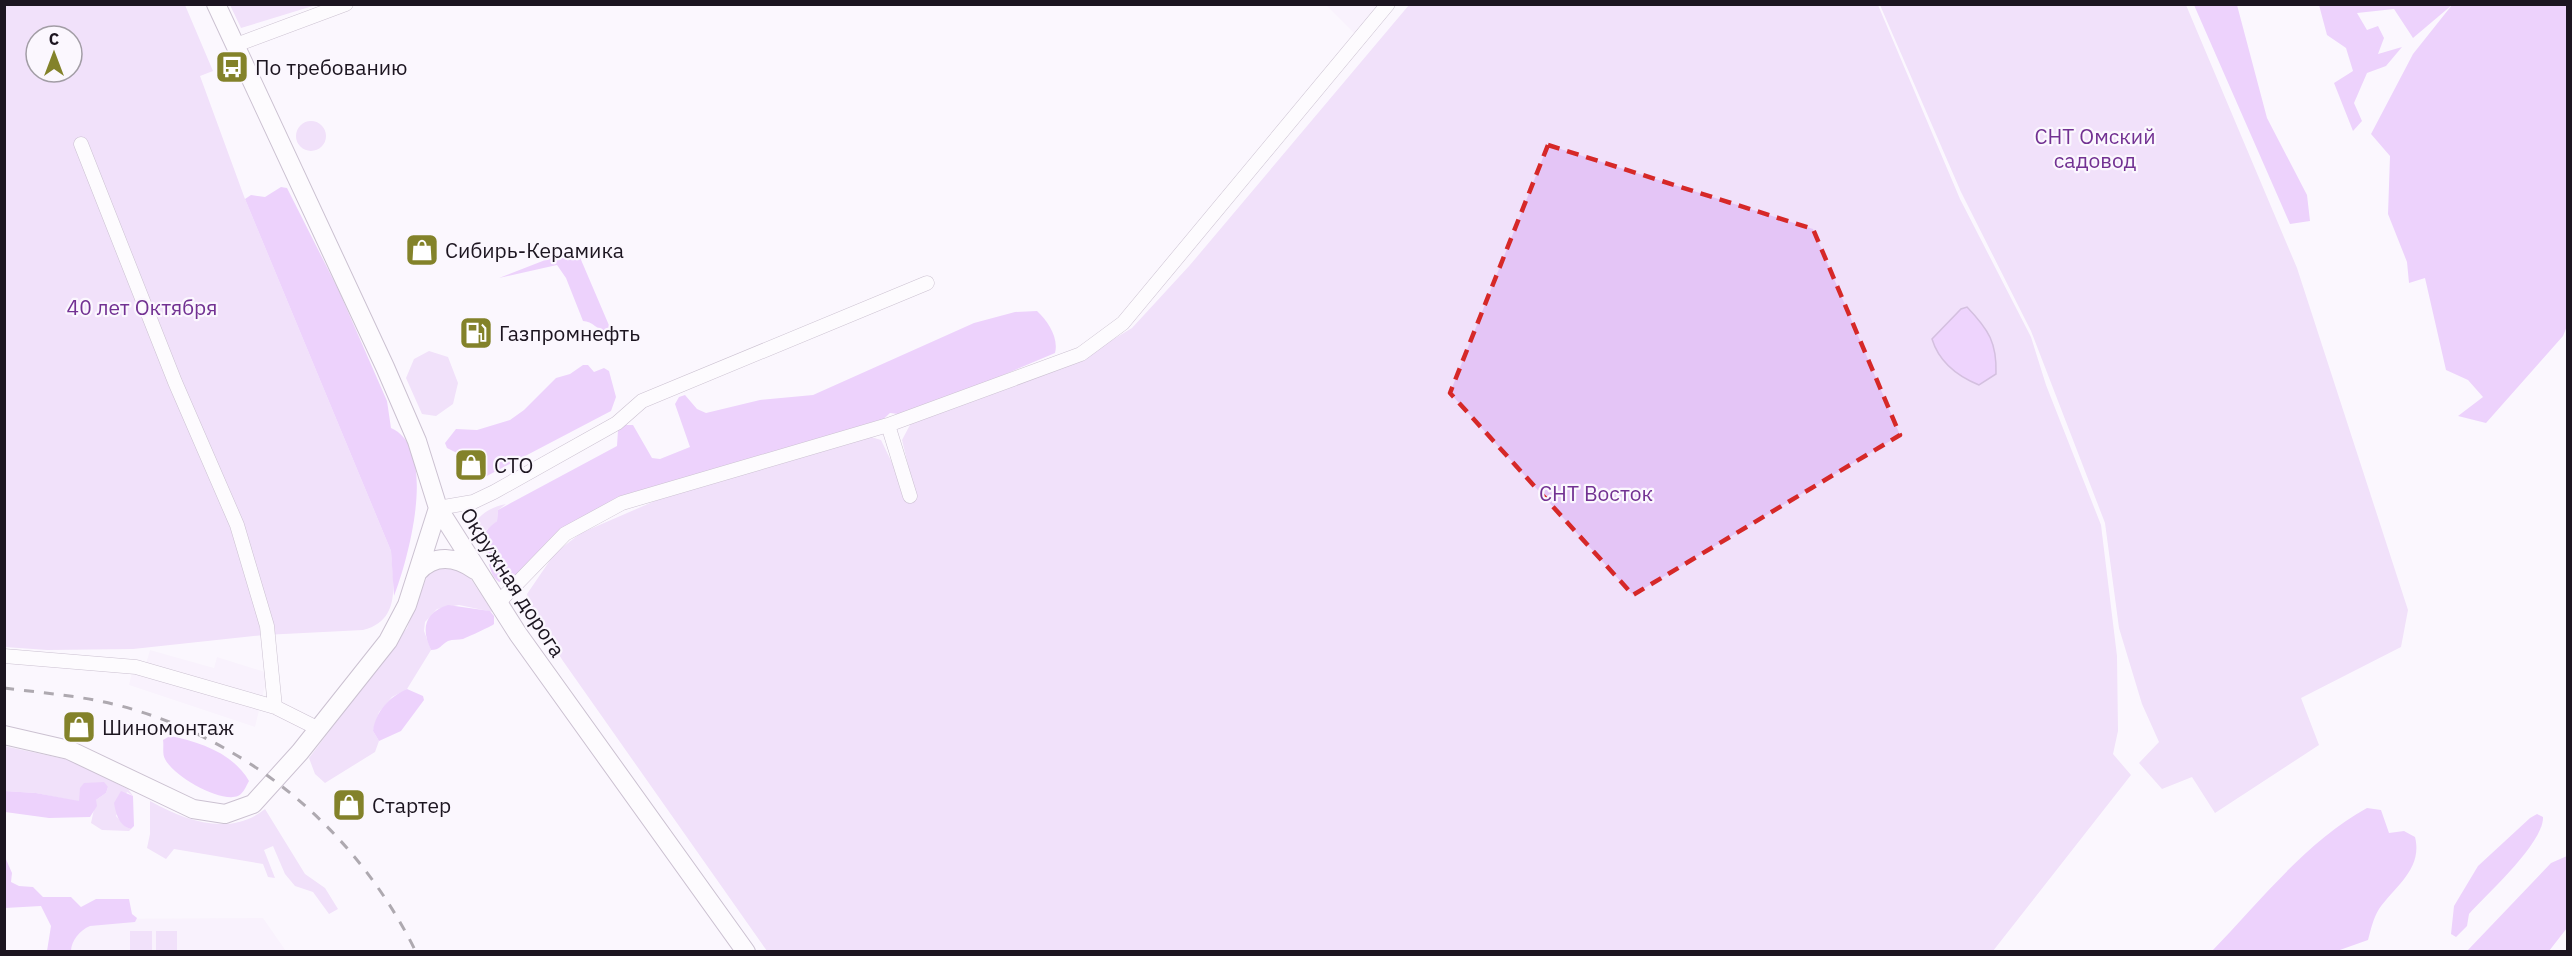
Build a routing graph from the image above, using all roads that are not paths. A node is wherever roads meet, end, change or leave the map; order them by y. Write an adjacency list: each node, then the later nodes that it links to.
1 (216, 4): 4 (main road, Окружная дорога)
2 (346, 4): 4 (street)
3 (1388, 4): 7 (street)
4 (236, 45): 9 (main road, Окружная дорога)
5 (81, 144): 14 (street)
6 (927, 283): 9 (street)
7 (888, 425): 8 (street); 12 (street)
8 (910, 496)
9 (438, 508): 10 (main road, Окружная дорога); 11 (main road)
10 (476, 571): 11 (main road); 12 (main road, Окружная дорога)
11 (418, 572): 15 (main road)
12 (498, 603): 17 (main road, Окружная дорога)
13 (4, 656): 14 (street)
14 (275, 707): 15 (street)
15 (319, 729): 16 (main road)
16 (4, 735)
17 (746, 951)

